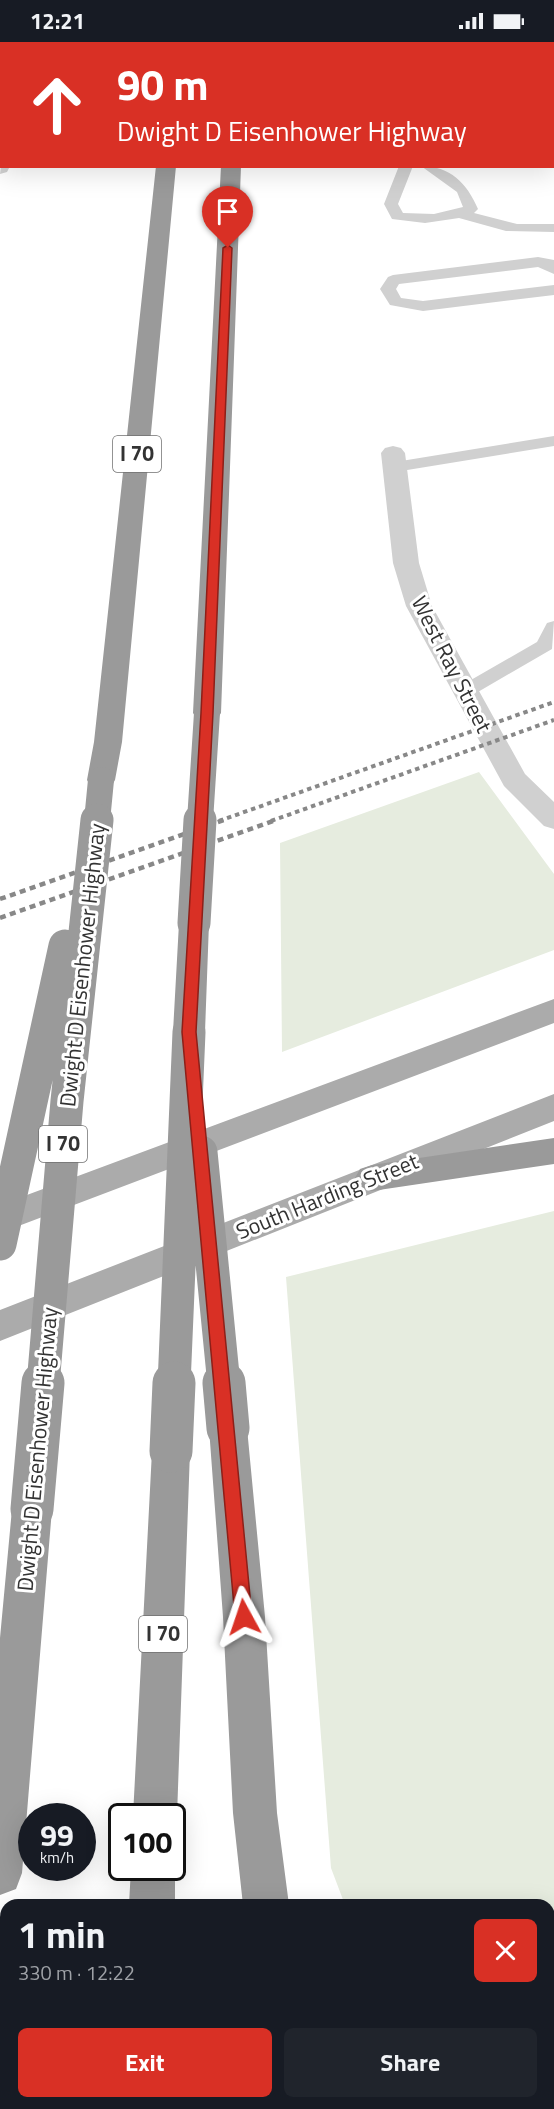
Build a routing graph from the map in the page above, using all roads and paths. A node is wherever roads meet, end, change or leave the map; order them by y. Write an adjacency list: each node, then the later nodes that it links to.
1 (166, 168): 13 (highway, Dwight D Eisenhower Highway / I 70)
2 (231, 168): 16 (highway, I 70, bridge)
3 (405, 168): 5 (lane)
4 (431, 168): 5 (lane)
5 (460, 213): 6 (lane)
6 (554, 228)
7 (554, 269): 8 (lane)
8 (554, 290)
9 (554, 441): 10 (lane)
10 (394, 460): 12 (street, West Ray Street)
11 (554, 627): 12 (lane)
12 (464, 692): 14 (street, West Ray Street)
13 (101, 780): 21 (highway, bridge); 24 (highway, Dwight D Eisenhower Highway / I 70, bridge)
14 (554, 819)
15 (554, 1011): 20 (main road)
16 (189, 1032): 23 (highway, I 70, bridge); 27 (highway, bridge)
17 (554, 1107): 19 (main road, South Harding Street)
18 (554, 1151): 19 (highway)
19 (372, 1178): 22 (main road, South Harding Street)
20 (0, 1219)
21 (0, 1244)
22 (0, 1326)
23 (156, 1803)
24 (0, 1873)
25 (153, 1881): 26 (highway)
26 (152, 1899)
27 (265, 1899)

